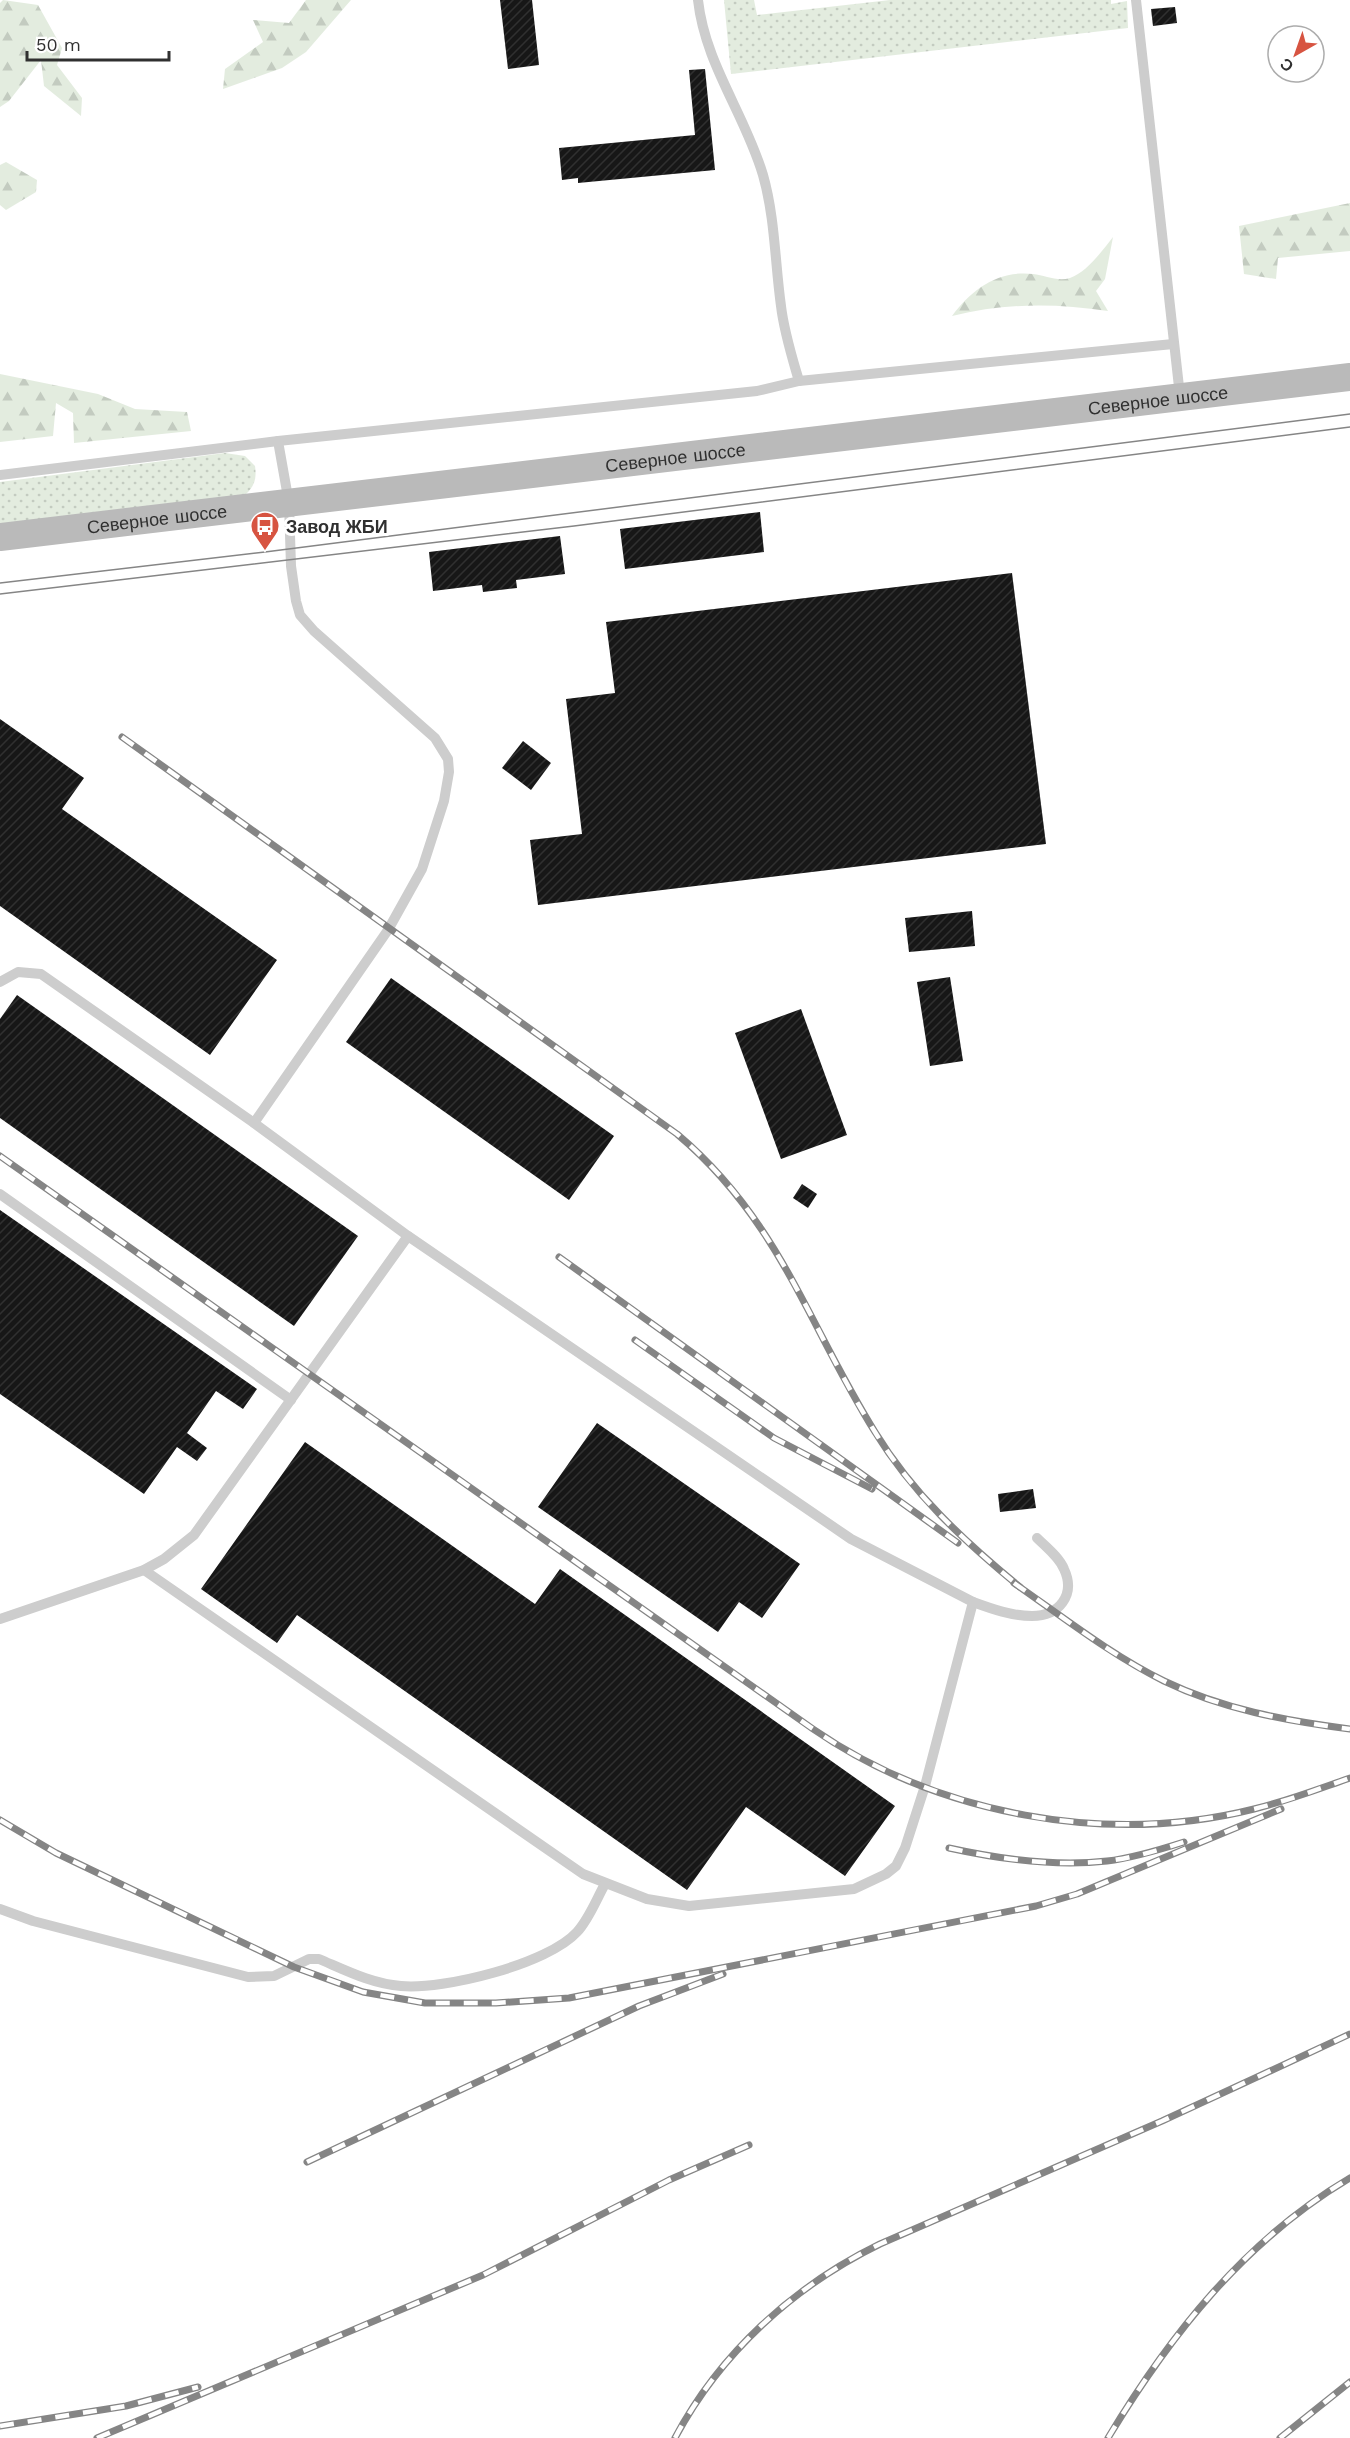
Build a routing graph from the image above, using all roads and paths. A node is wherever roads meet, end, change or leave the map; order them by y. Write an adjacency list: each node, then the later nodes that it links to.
1 (698, 0): 5 (lane)
2 (1136, 0): 3 (lane)
3 (1173, 344): 5 (lane); 6 (lane)
4 (1350, 377): 6 (main road, Северное шоссе)
5 (800, 381): 7 (lane)
6 (1180, 396): 9 (main road, Северное шоссе)
7 (278, 441): 8 (lane); 9 (lane)
8 (0, 475)
9 (289, 503): 10 (main road, Северное шоссе); 12 (lane)
10 (0, 537)
11 (0, 982): 12 (lane)
12 (254, 1124): 14 (lane)
13 (0, 1194): 15 (lane)
14 (408, 1236): 15 (lane); 18 (lane)
15 (291, 1401): 17 (lane)
16 (1037, 1538): 18 (lane)
17 (144, 1569): 19 (lane); 20 (lane)
18 (973, 1602): 20 (lane)
19 (0, 1619)
20 (605, 1884): 21 (lane)
21 (0, 1909)

